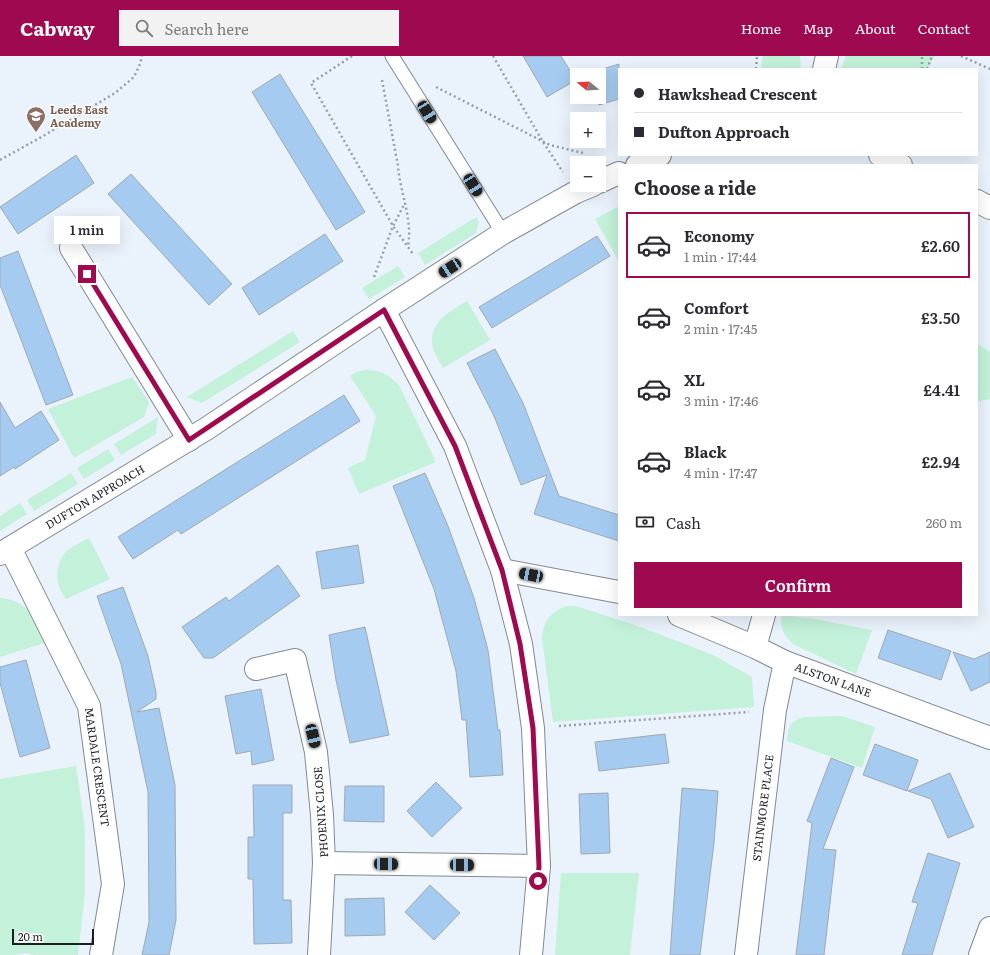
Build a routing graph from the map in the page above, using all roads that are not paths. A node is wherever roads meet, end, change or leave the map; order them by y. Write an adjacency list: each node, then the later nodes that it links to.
1 (392, 56): 13 (lane)
2 (827, 56): 3 (street)
3 (824, 68)
4 (658, 156): 6 (street)
5 (882, 156): 7 (street)
6 (639, 164)
7 (899, 164)
8 (618, 173): 9 (street)
9 (606, 179)
10 (578, 192): 13 (street, DUFTON APPROACH)
11 (978, 202): 12 (street)
12 (990, 208)
13 (503, 233): 15 (street, DUFTON APPROACH)
14 (71, 248): 16 (street)
15 (384, 310): 16 (street, DUFTON APPROACH); 18 (street)
16 (189, 440): 17 (street, DUFTON APPROACH)
17 (5, 551): 29 (street, MARDALE CRESCENT)
18 (502, 570): 19 (street); 27 (street)
19 (618, 592)
20 (681, 616): 22 (street, ALSTON LANE)
21 (764, 616): 22 (street)
22 (755, 647): 23 (street, ALSTON LANE)
23 (785, 662): 25 (street, ALSTON LANE); 32 (street, STAINMORE PLACE)
24 (256, 669): 26 (street, PHOENIX CLOSE)
25 (990, 738)
26 (324, 863): 27 (street, PHOENIX CLOSE); 30 (street, PHOENIX CLOSE)
27 (539, 866): 31 (street)
28 (990, 928): 33 (street)
29 (101, 955)
30 (319, 955)
31 (531, 955)
32 (746, 955)
33 (980, 955)

